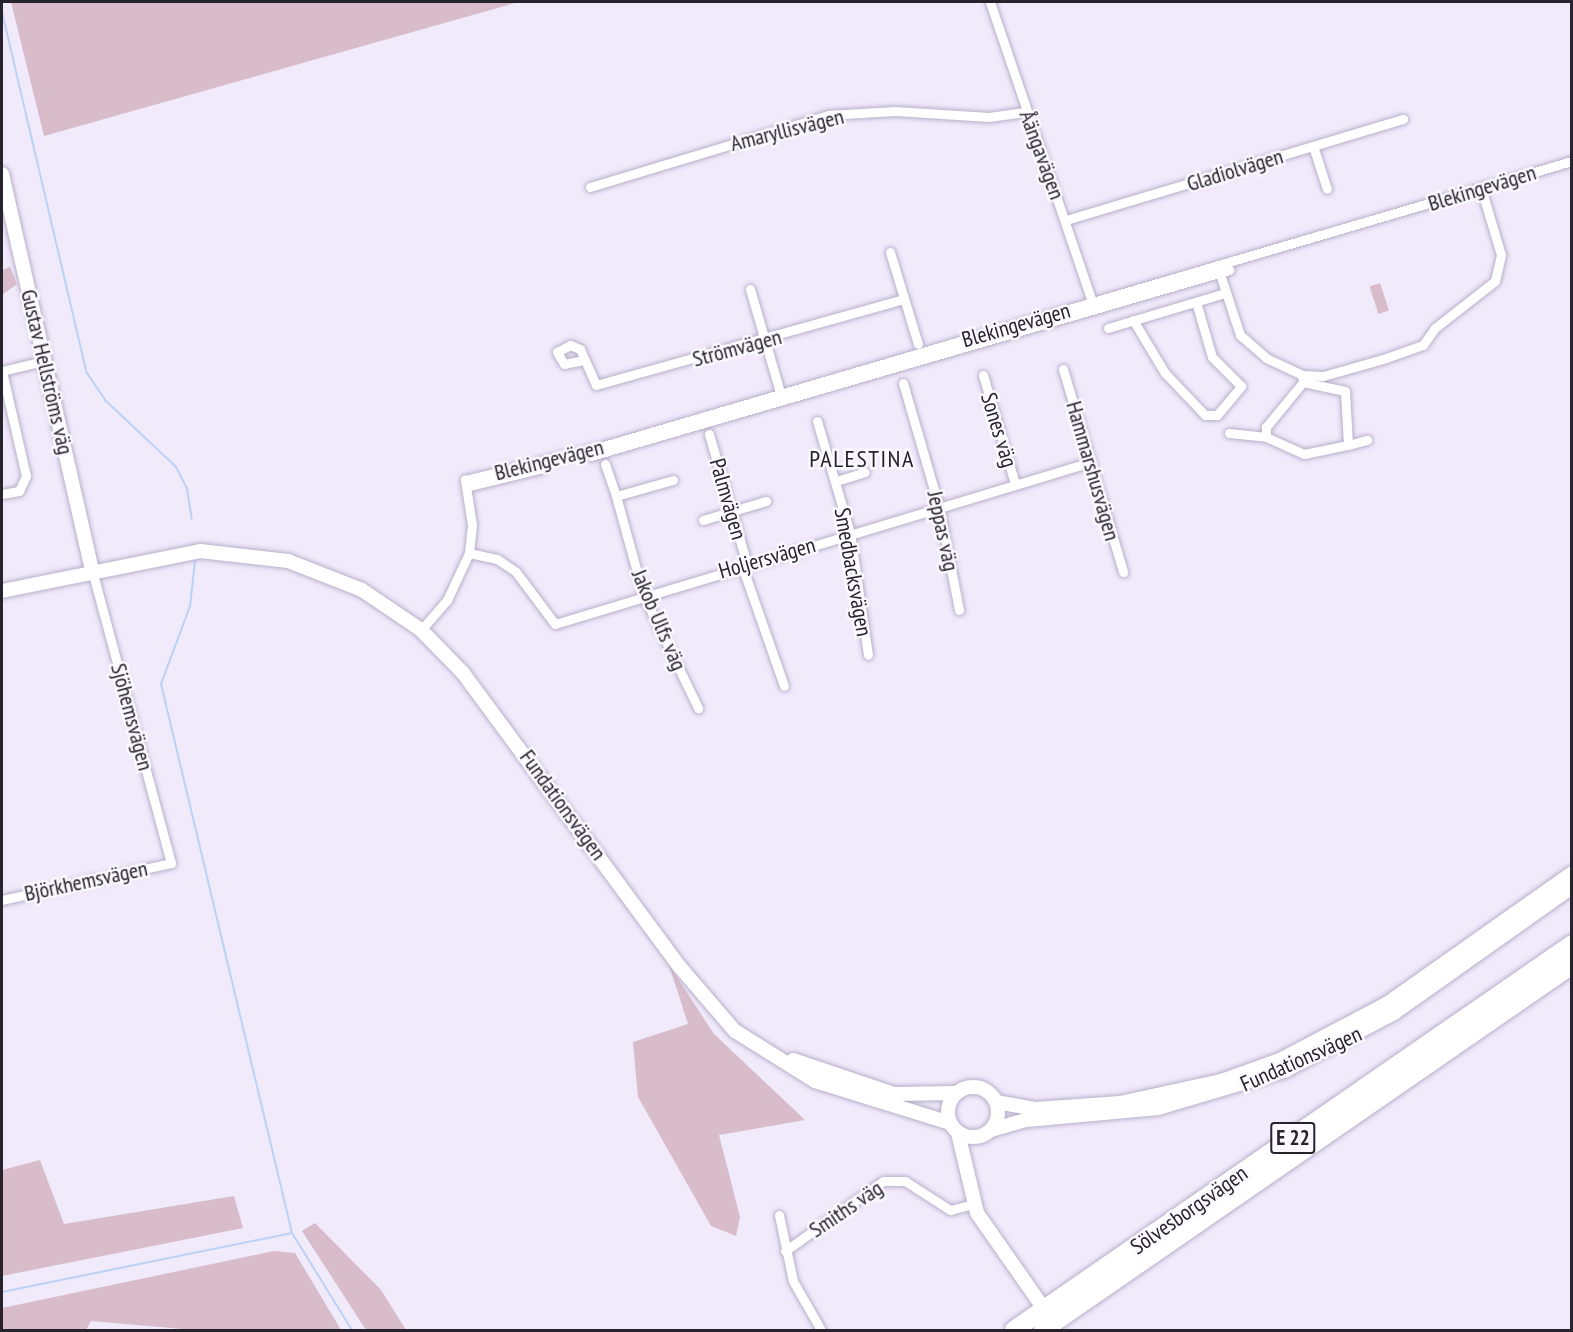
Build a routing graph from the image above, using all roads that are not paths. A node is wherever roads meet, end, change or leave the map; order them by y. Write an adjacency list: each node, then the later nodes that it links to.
1 (990, 2): 2 (street, Åängavägen)
2 (1025, 112): 8 (street, Amaryllisvägen); 11 (street, Åängavägen)
3 (1403, 119): 4 (street, Gladiolvägen)
4 (1313, 146): 9 (street); 11 (street, Gladiolvägen)
5 (1572, 161): 10 (street, Blekingevägen)
6 (1572, 167): 10 (street, Blekingevägen)
7 (2, 174): 24 (main road, Gustav Hellströms väg)
8 (590, 187)
9 (1327, 189)
10 (1482, 191): 13 (street, Blekingevägen); 27 (street)
11 (1066, 220): 18 (street, Åängavägen)
12 (890, 252): 16 (street)
13 (1218, 269): 15 (street); 18 (street, Blekingevägen)
14 (750, 289): 21 (street)
15 (1225, 293): 17 (street); 27 (street)
16 (904, 299): 21 (street, Strömvägen); 22 (street)
17 (1196, 302): 19 (street); 19 (street)
18 (1094, 306): 29 (street, Blekingevägen)
19 (1133, 320): 20 (street)
20 (1108, 328)
21 (765, 341): 23 (street, Strömvägen); 29 (street)
22 (918, 344)
23 (585, 360)
24 (43, 361): 42 (street); 51 (main road, Gustav Hellströms väg)
25 (1063, 369): 36 (street, Hammarshusvägen)
26 (983, 375): 41 (street, Sones väg)
27 (1303, 379): 33 (street); 35 (street)
28 (903, 383): 45 (street, Jeppas väg)
29 (782, 398): 49 (street, Blekingevägen)
30 (817, 421): 40 (street, Smedbacksvägen)
31 (1229, 433): 33 (street)
32 (710, 434): 46 (street, Palmvägen)
33 (1266, 437): 35 (street)
34 (1367, 440): 35 (street)
35 (1348, 445)
36 (1091, 462): 41 (street, Holjersvägen); 52 (street, Hammarshusvägen)
37 (605, 464): 43 (street, Jakob Ulfs väg)
38 (865, 472): 40 (street)
39 (673, 480): 43 (street)
40 (836, 481): 48 (street, Smedbacksvägen)
41 (1016, 484): 45 (street, Holjersvägen)
42 (2, 494)
43 (616, 496): 54 (street, Jakob Ulfs väg)
44 (766, 501): 46 (street)
45 (939, 507): 48 (street, Holjersvägen); 55 (street, Jeppas väg)
46 (733, 512): 47 (street); 50 (street, Palmvägen)
47 (704, 520)
48 (850, 533): 50 (street, Holjersvägen); 57 (street, Smedbacksvägen)
49 (470, 553): 54 (street, Holjersvägen); 56 (street, Blekingevägen)
50 (745, 565): 54 (street, Holjersvägen); 58 (street, Palmvägen)
51 (92, 570): 53 (main road); 56 (main road); 60 (street, Sjöhemsvägen)
52 (1123, 572)
53 (2, 591)
54 (643, 594): 59 (street, Jakob Ulfs väg)
55 (959, 610)
56 (421, 630): 66 (main road, Fundationsvägen)
57 (868, 655)
58 (784, 686)
59 (698, 708)
60 (171, 863): 63 (street, Björkhemsvägen)
61 (1572, 873): 68 (main road, Fundationsvägen)
62 (1572, 887): 70 (main road, Fundationsvägen)
63 (2, 900)
64 (1572, 944): 78 (highway, Sölvesborgsvägen / E 22)
65 (1572, 964): 79 (highway, Sölvesborgsvägen / E 22)
66 (696, 988): 67 (main road, Fundationsvägen); 69 (main road, Fundationsvägen)
67 (956, 1093): 68 (main road); 69 (main road)
68 (996, 1102): 70 (main road)
69 (954, 1128): 71 (main road); 72 (main road)
70 (991, 1130): 71 (main road)
71 (978, 1137): 72 (main road)
72 (968, 1172): 73 (main road)
73 (974, 1204): 75 (street, Smiths väg); 76 (main road)
74 (779, 1215): 75 (street, Smiths väg)
75 (785, 1251): 77 (street, Smiths väg)
76 (1039, 1302)
77 (821, 1330)
78 (1014, 1330)
79 (1043, 1330)

